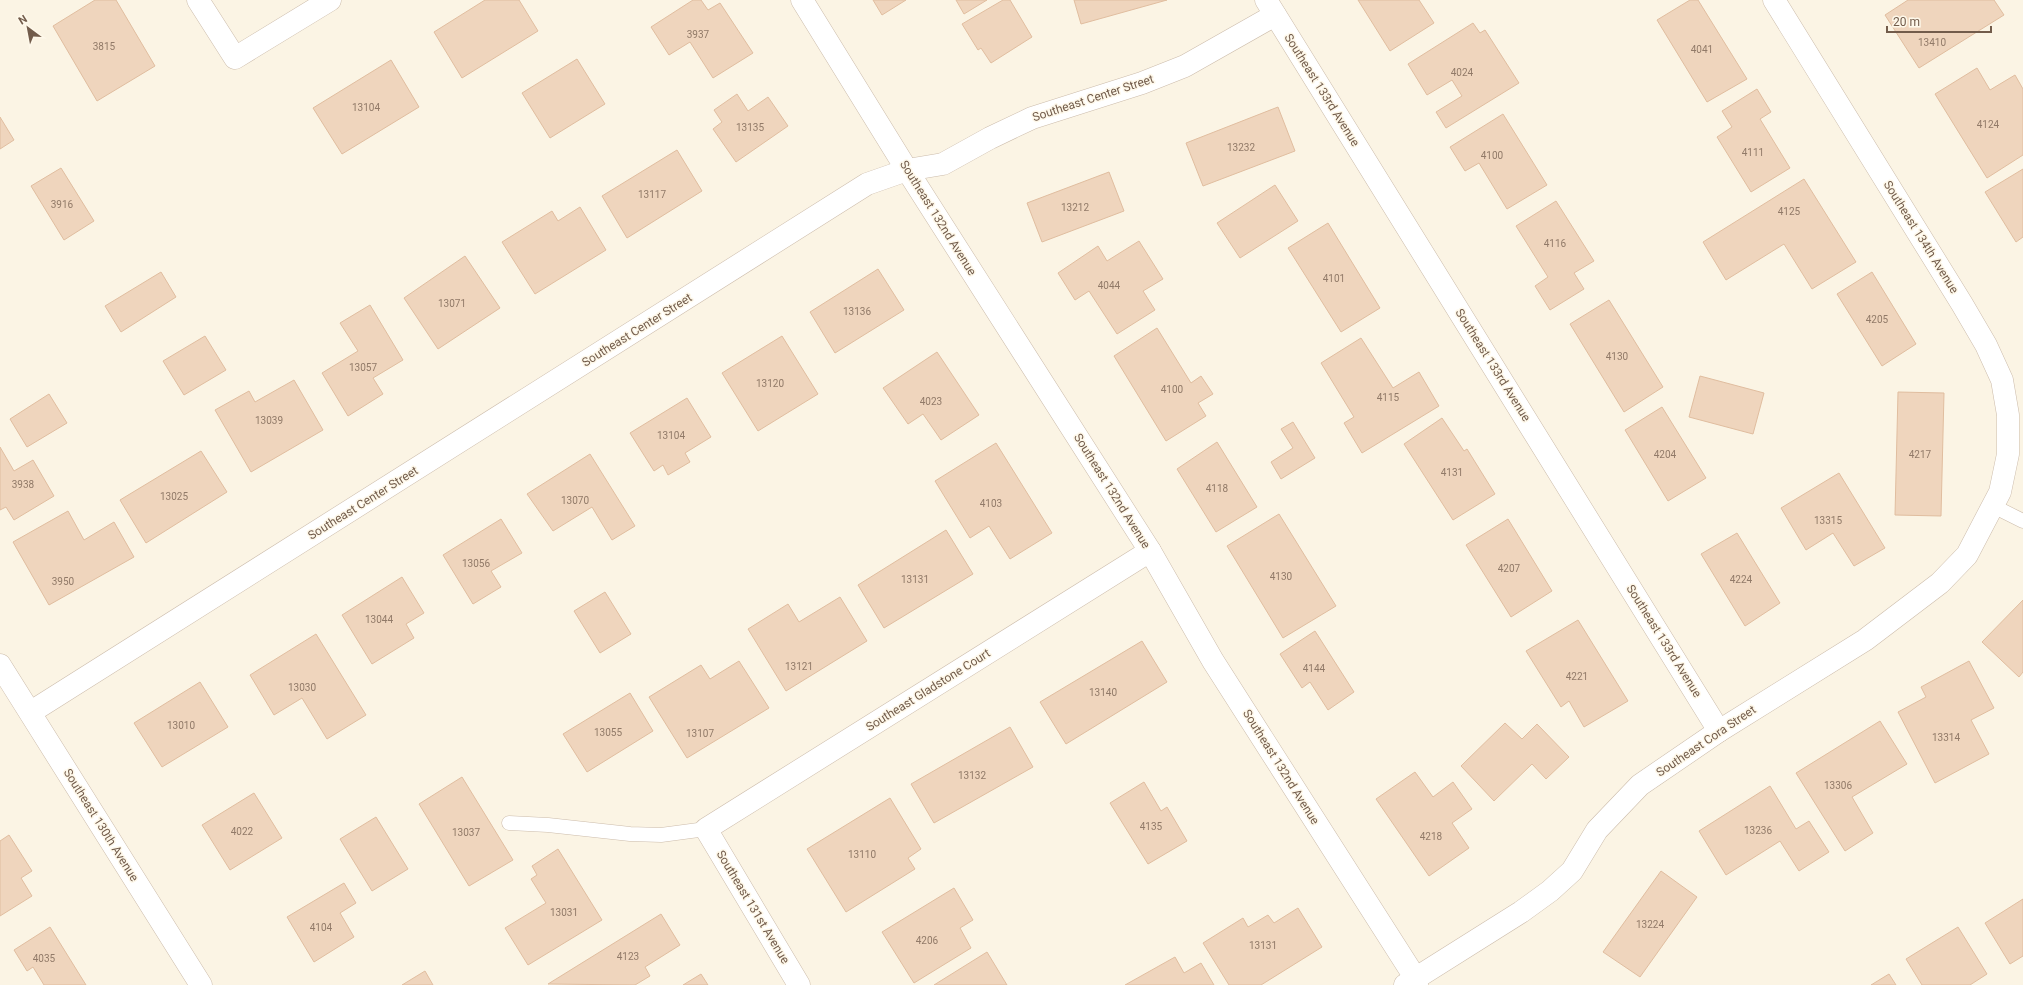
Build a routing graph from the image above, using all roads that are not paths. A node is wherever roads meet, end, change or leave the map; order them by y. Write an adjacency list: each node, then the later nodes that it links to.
1 (198, 0): 2 (street)
2 (330, 0)
3 (802, 0): 6 (street, Southeast 132nd Avenue)
4 (1774, 0): 7 (street, Southeast 134th Avenue)
5 (1270, 7): 6 (street, Southeast Center Street); 12 (street, Southeast 133rd Avenue)
6 (907, 170): 9 (street, Southeast 132nd Avenue); 11 (street, Southeast Center Street)
7 (1996, 499): 8 (lane); 12 (street, Southeast Cora Street)
8 (2023, 521)
9 (1150, 551): 14 (street, Southeast Gladstone Court); 15 (street, Southeast 132nd Avenue)
10 (0, 665): 11 (street, Southeast 130th Avenue)
11 (30, 712): 16 (street, Southeast 130th Avenue)
12 (1719, 731): 15 (street, Southeast Cora Street)
13 (509, 823): 14 (lane)
14 (706, 829): 17 (street, Southeast 131st Avenue)
15 (1413, 983)
16 (201, 985)
17 (799, 985)

